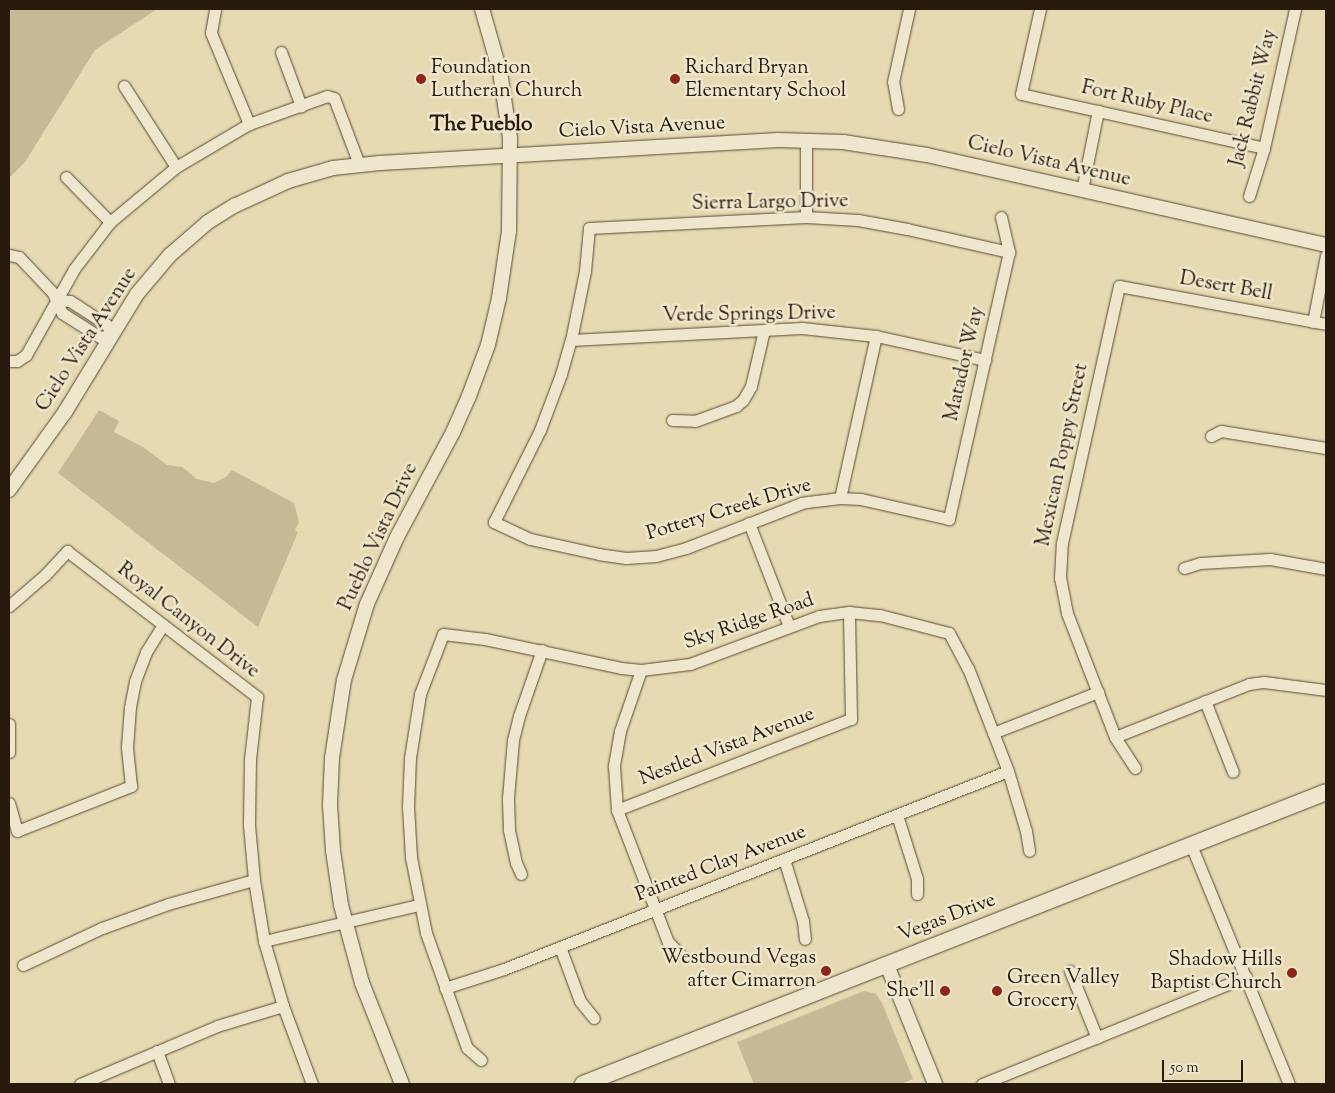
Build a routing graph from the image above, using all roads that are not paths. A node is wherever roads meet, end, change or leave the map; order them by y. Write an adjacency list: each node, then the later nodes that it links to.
1 (482, 9): 14 (street, Pueblo Vista Drive)
2 (909, 9): 9 (street)
3 (1040, 9): 10 (street, Fort Ruby Place)
4 (1294, 9): 13 (street, Jack Rabbit Way)
5 (215, 10): 11 (street)
6 (281, 52): 8 (street)
7 (124, 86): 16 (street)
8 (301, 106): 11 (street); 15 (street)
9 (898, 108)
10 (1098, 111): 13 (street, Fort Ruby Place); 18 (street)
11 (248, 124): 16 (street)
12 (806, 140): 14 (street, Cielo Vista Avenue); 18 (street, Cielo Vista Avenue); 20 (street)
13 (1264, 148): 19 (street, Jack Rabbit Way)
14 (510, 155): 15 (street, Cielo Vista Avenue); 76 (street, Pueblo Vista Drive)
15 (359, 164): 34 (street, Cielo Vista Avenue)
16 (176, 167): 22 (street)
17 (66, 177): 22 (street)
18 (1082, 190): 23 (street, Cielo Vista Avenue)
19 (1249, 196)
20 (806, 217): 24 (street, Sierra Largo Drive); 36 (street, Sierra Largo Drive)
21 (1001, 217): 24 (street, Matador Way)
22 (110, 222): 28 (street)
23 (1326, 245)
24 (1009, 252): 37 (street, Matador Way)
25 (9, 255): 28 (street)
26 (1326, 255): 30 (street)
27 (1118, 286): 30 (street, Desert Bell); 55 (street, Mexican Poppy Street)
28 (56, 300): 29 (street); 31 (street); 38 (street)
29 (88, 312): 31 (street); 34 (street)
30 (1313, 322): 32 (street, Desert Bell)
31 (80, 324): 34 (street)
32 (1326, 324)
33 (764, 330): 35 (street, Verde Springs Drive); 36 (street, Verde Springs Drive); 39 (street)
34 (111, 335): 42 (street, Cielo Vista Avenue)
35 (876, 336): 37 (street, Verde Springs Drive); 43 (street)
36 (571, 340): 45 (street, Pottery Creek Drive)
37 (984, 360): 44 (street, Matador Way)
38 (13, 361)
39 (672, 420)
40 (1211, 436): 41 (street)
41 (1326, 448)
42 (9, 490)
43 (840, 498): 44 (street, Pottery Creek Drive); 45 (street, Pottery Creek Drive)
44 (949, 518)
45 (749, 523): 51 (street)
46 (1184, 568): 47 (street)
47 (1326, 569)
48 (9, 606): 50 (street, Royal Canyon Drive)
49 (849, 612): 51 (street, Sky Ridge Road); 58 (street, Sky Ridge Road); 66 (street, Nestled Vista Avenue)
50 (163, 625): 65 (street); 72 (street, Royal Canyon Drive)
51 (789, 626): 53 (street, Sky Ridge Road)
52 (542, 650): 53 (street, Sky Ridge Road); 71 (street); 74 (street, Sky Ridge Road)
53 (641, 670): 66 (street)
54 (1326, 690): 56 (street)
55 (1098, 692): 58 (street); 59 (street, Mexican Poppy Street)
56 (1205, 701): 59 (street); 63 (street)
57 (9, 724): 60 (street)
58 (994, 733): 62 (street)
59 (1115, 737): 61 (street, Mexican Poppy Street)
60 (9, 752)
61 (1135, 768)
62 (1008, 771): 67 (street, Painted Clay Avenue); 69 (street)
63 (1234, 772)
64 (1326, 792): 68 (main road, Vegas Drive)
65 (9, 803)
66 (617, 810): 75 (street)
67 (897, 814): 70 (street, Painted Clay Avenue); 73 (street)
68 (1191, 845): 82 (main road, Vegas Drive); 84 (street)
69 (1029, 850)
70 (784, 859): 75 (street, Painted Clay Avenue); 77 (street)
71 (521, 874)
72 (254, 880): 78 (street, Royal Canyon Drive); 81 (street)
73 (917, 894)
74 (420, 905): 76 (street); 85 (street)
75 (654, 910): 79 (street, Painted Clay Avenue); 80 (street)
76 (345, 922): 78 (street); 94 (street, Pueblo Vista Drive)
77 (805, 939)
78 (264, 941): 86 (street, Royal Canyon Drive)
79 (560, 947): 85 (street, Painted Clay Avenue); 87 (street)
80 (680, 954)
81 (22, 965)
82 (886, 965): 95 (main road, Vegas Drive); 96 (street)
83 (1070, 971): 88 (street)
84 (1246, 977): 88 (street); 98 (street)
85 (445, 988): 90 (street)
86 (283, 1006): 89 (street); 93 (street, Royal Canyon Drive)
87 (594, 1018)
88 (1097, 1038): 97 (street)
89 (157, 1050): 91 (street); 92 (street)
90 (481, 1060)
91 (80, 1084)
92 (169, 1084)
93 (312, 1084)
94 (402, 1084)
95 (583, 1084)
96 (935, 1084)
97 (982, 1084)
98 (1290, 1084)

